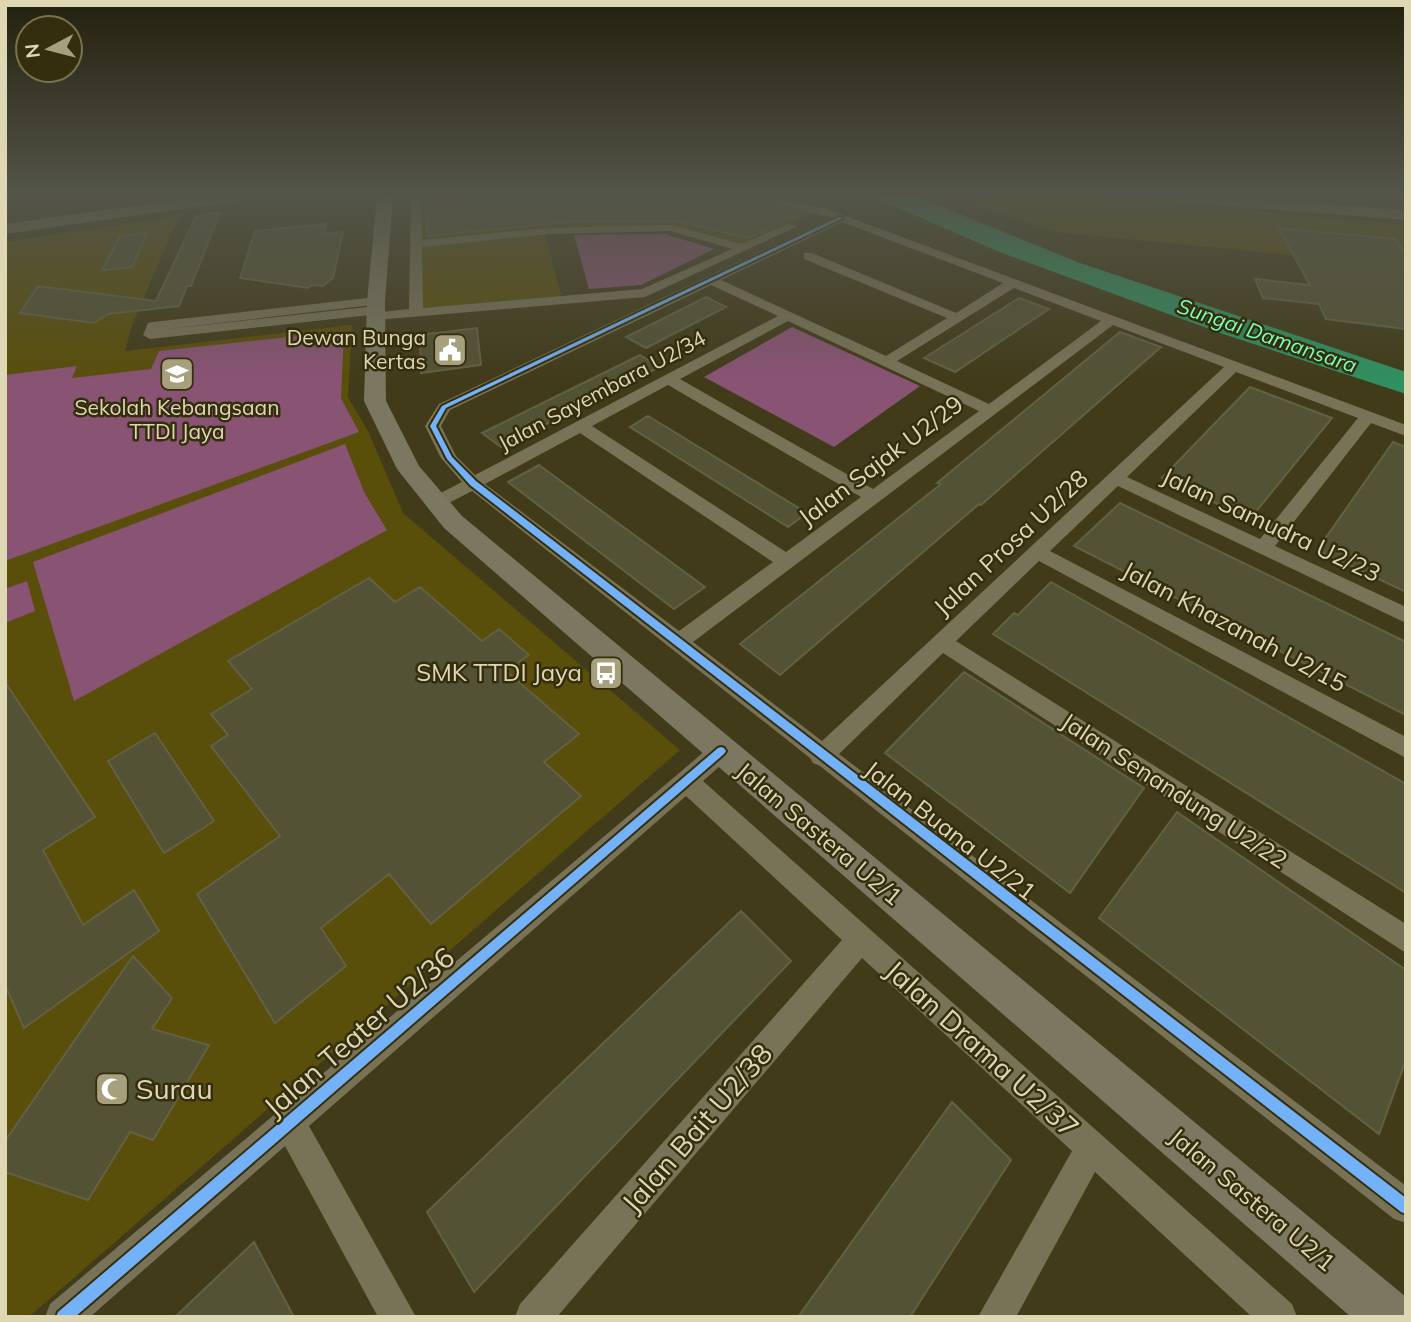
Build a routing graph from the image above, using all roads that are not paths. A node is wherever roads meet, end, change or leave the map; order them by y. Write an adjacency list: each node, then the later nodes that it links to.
1 (380, 258): 9 (street, Jalan Sastera U2/1)
2 (416, 258): 10 (street)
3 (722, 258): 10 (street)
4 (758, 258): 7 (street)
5 (812, 258): 12 (street)
6 (946, 258): 8 (street)
7 (711, 280): 11 (street); 22 (street, Jalan Buana U2/21)
8 (1013, 283): 12 (street); 13 (street)
9 (376, 309): 9 (street); 10 (street); 24 (street, Jalan Sastera U2/1)
10 (416, 312)
11 (788, 316): 14 (street); 16 (street, Jalan Sayembara U2/34)
12 (957, 318): 14 (street)
13 (1111, 320): 15 (street); 17 (street, Jalan Sajak U2/29)
14 (887, 362): 17 (street)
15 (1234, 366): 18 (street); 21 (street, Jalan Prosa U2/28)
16 (668, 379): 19 (street, Jalan Sayembara U2/34); 23 (street)
17 (990, 410): 23 (street, Jalan Sajak U2/29)
18 (1368, 416): 20 (street); 25 (street)
19 (581, 426): 22 (street, Jalan Sayembara U2/34); 27 (street)
20 (1406, 431)
21 (1115, 478): 25 (street, Jalan Samudra U2/23); 26 (street, Jalan Prosa U2/28)
22 (473, 483): 24 (street, Jalan Sayembara U2/34); 29 (street, Jalan Buana U2/21)
23 (874, 497): 27 (street, Jalan Sajak U2/29)
24 (435, 503): 32 (street, Jalan Sastera U2/1)
25 (1263, 548): 28 (street, Jalan Samudra U2/23)
26 (1037, 552): 30 (street, Jalan Prosa U2/28); 31 (street, Jalan Khazanah U2/15)
27 (787, 562): 29 (street, Jalan Sajak U2/29)
28 (1406, 616)
29 (679, 642): 33 (street, Jalan Buana U2/21)
30 (942, 642): 33 (street, Jalan Prosa U2/28); 36 (street, Jalan Senandung U2/22)
31 (1406, 748)
32 (721, 751): 34 (street, Jalan Teater U2/36); 45 (street, Jalan Sastera U2/1)
33 (821, 756): 39 (street, Jalan Buana U2/21)
34 (685, 781): 35 (street, Jalan Drama U2/37); 37 (street, Jalan Teater U2/36)
35 (861, 939): 38 (street, Jalan Drama U2/37); 42 (street, Jalan Bait U2/38)
36 (1406, 940)
37 (289, 1122): 40 (street, Jalan Teater U2/36); 41 (street)
38 (1091, 1148): 43 (street); 44 (street, Jalan Drama U2/37)
39 (1406, 1207)
40 (63, 1317)
41 (398, 1317)
42 (533, 1317)
43 (996, 1317)
44 (1279, 1317)
45 (1390, 1317)

